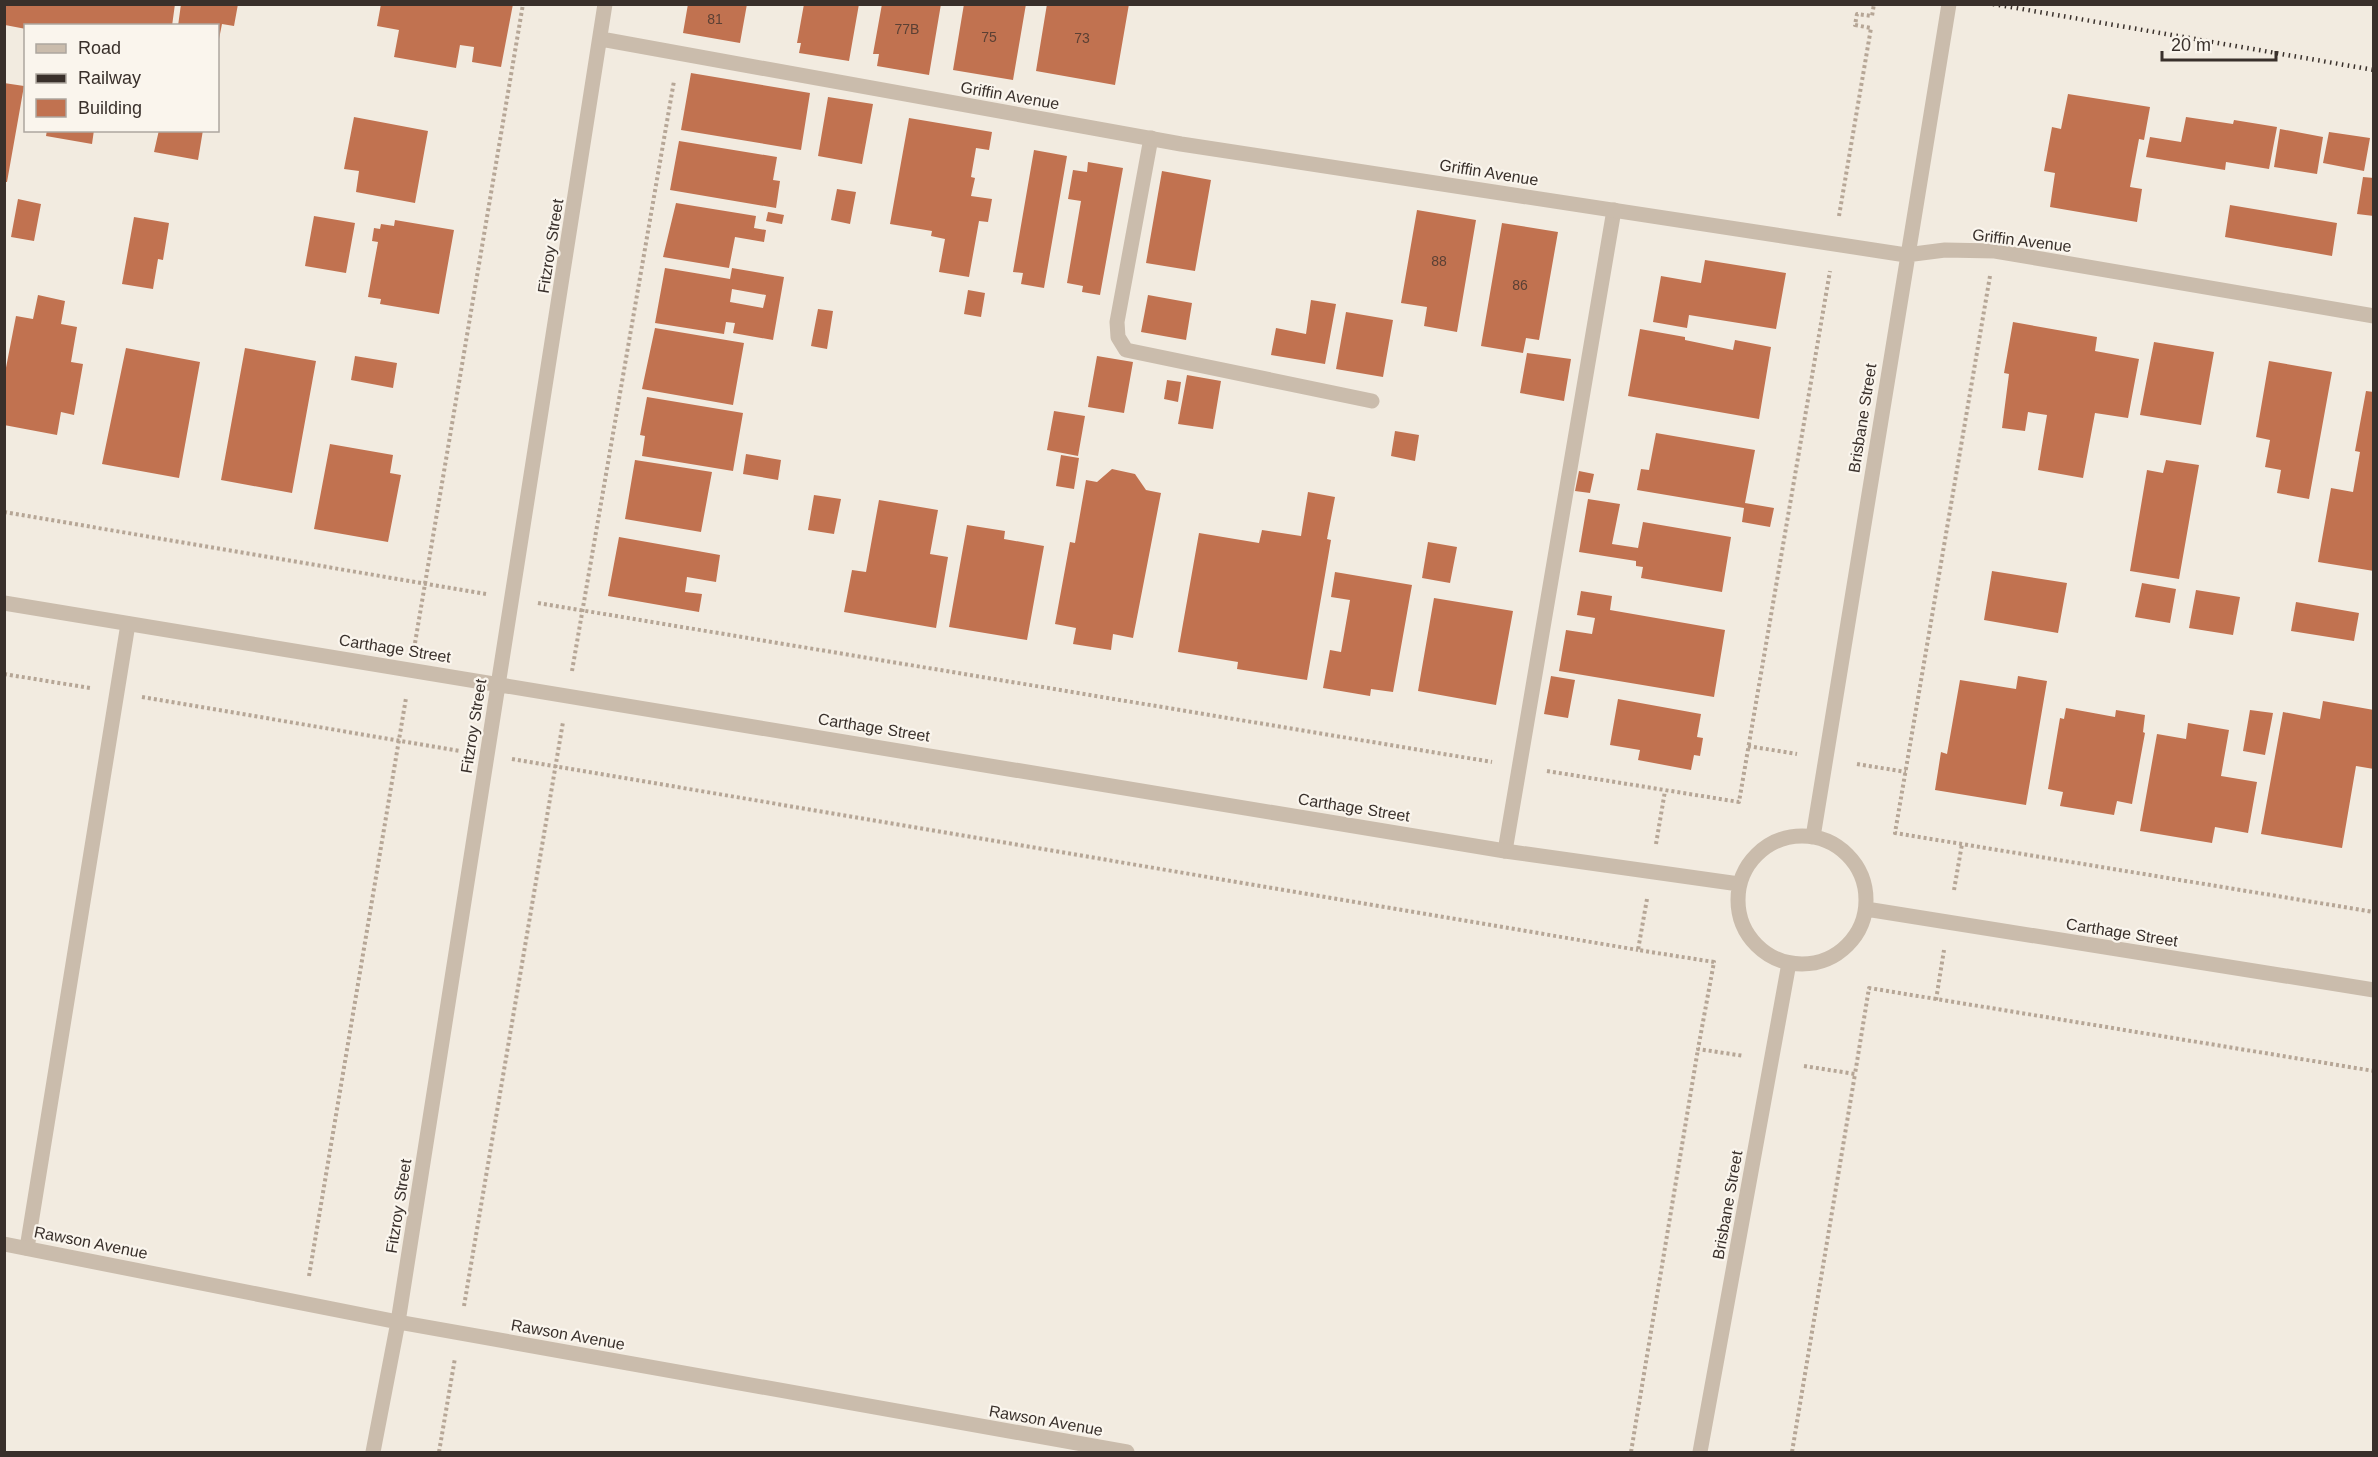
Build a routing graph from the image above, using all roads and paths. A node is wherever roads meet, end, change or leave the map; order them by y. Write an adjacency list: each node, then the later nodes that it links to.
1 (523, 4): 16 (path)
2 (605, 4): 5 (street, Fitzroy Street)
3 (1874, 4): 9 (path)
4 (1949, 4): 10 (street, Brisbane Street)
5 (601, 39): 7 (street, Griffin Avenue); 25 (street, Fitzroy Street)
6 (675, 74): 20 (path)
7 (1151, 138): 8 (street, Griffin Avenue); 14 (street)
8 (1614, 210): 10 (street, Griffin Avenue); 35 (street)
9 (1838, 224)
10 (1906, 255): 13 (street, Griffin Avenue); 38 (street, Brisbane Street)
11 (1832, 259): 30 (path)
12 (1990, 276): 36 (path)
13 (2373, 315)
14 (1372, 401)
15 (4, 512): 16 (path)
16 (425, 584): 17 (path); 21 (path)
17 (475, 592)
18 (4, 603): 22 (street, Carthage Street)
19 (546, 604): 20 (path)
20 (582, 610): 23 (path); 35 (path)
21 (418, 622)
22 (128, 624): 25 (street, Carthage Street); 26 (street)
23 (578, 640)
24 (4, 674): 26 (path)
25 (498, 683): 27 (street, Carthage Street); 32 (street, Fitzroy Street)
26 (117, 693): 29 (path); 58 (street)
27 (568, 695): 34 (path); 41 (street, Carthage Street)
28 (404, 708): 29 (path)
29 (399, 741): 32 (path); 59 (path)
30 (1748, 746): 31 (path); 37 (path)
31 (1797, 753)
32 (487, 755): 34 (path); 60 (street, Fitzroy Street)
33 (1857, 764): 36 (path)
34 (556, 766): 47 (path); 61 (path)
35 (1519, 766): 37 (path); 41 (street)
36 (1906, 772): 40 (path)
37 (1665, 791): 39 (path)
38 (1814, 837): 42 (street); 45 (street)
39 (1656, 844)
40 (1962, 844): 43 (path); 46 (path)
41 (1505, 851): 42 (street, Carthage Street)
42 (1739, 884): 49 (street)
43 (1954, 890)
44 (1647, 898): 47 (path)
45 (1866, 909): 49 (street); 50 (street, Carthage Street)
46 (2373, 912)
47 (1638, 950): 52 (path)
48 (1944, 950): 51 (path)
49 (1789, 963): 66 (street, Brisbane Street)
50 (2373, 990)
51 (1936, 1000): 55 (path); 56 (path)
52 (1698, 1049): 53 (path); 65 (path)
53 (1744, 1056)
54 (1804, 1066): 56 (path)
55 (2373, 1071)
56 (1855, 1074): 67 (path)
57 (4, 1244): 58 (street, Rawson Avenue)
58 (27, 1248): 59 (street, Rawson Avenue)
59 (304, 1304): 60 (street, Rawson Avenue)
60 (398, 1322): 61 (street, Rawson Avenue); 62 (street, Fitzroy Street)
61 (460, 1333): 63 (path); 64 (street, Rawson Avenue)
62 (373, 1452)
63 (439, 1452)
64 (1126, 1452)
65 (1631, 1452)
66 (1700, 1452)
67 (1792, 1452)

